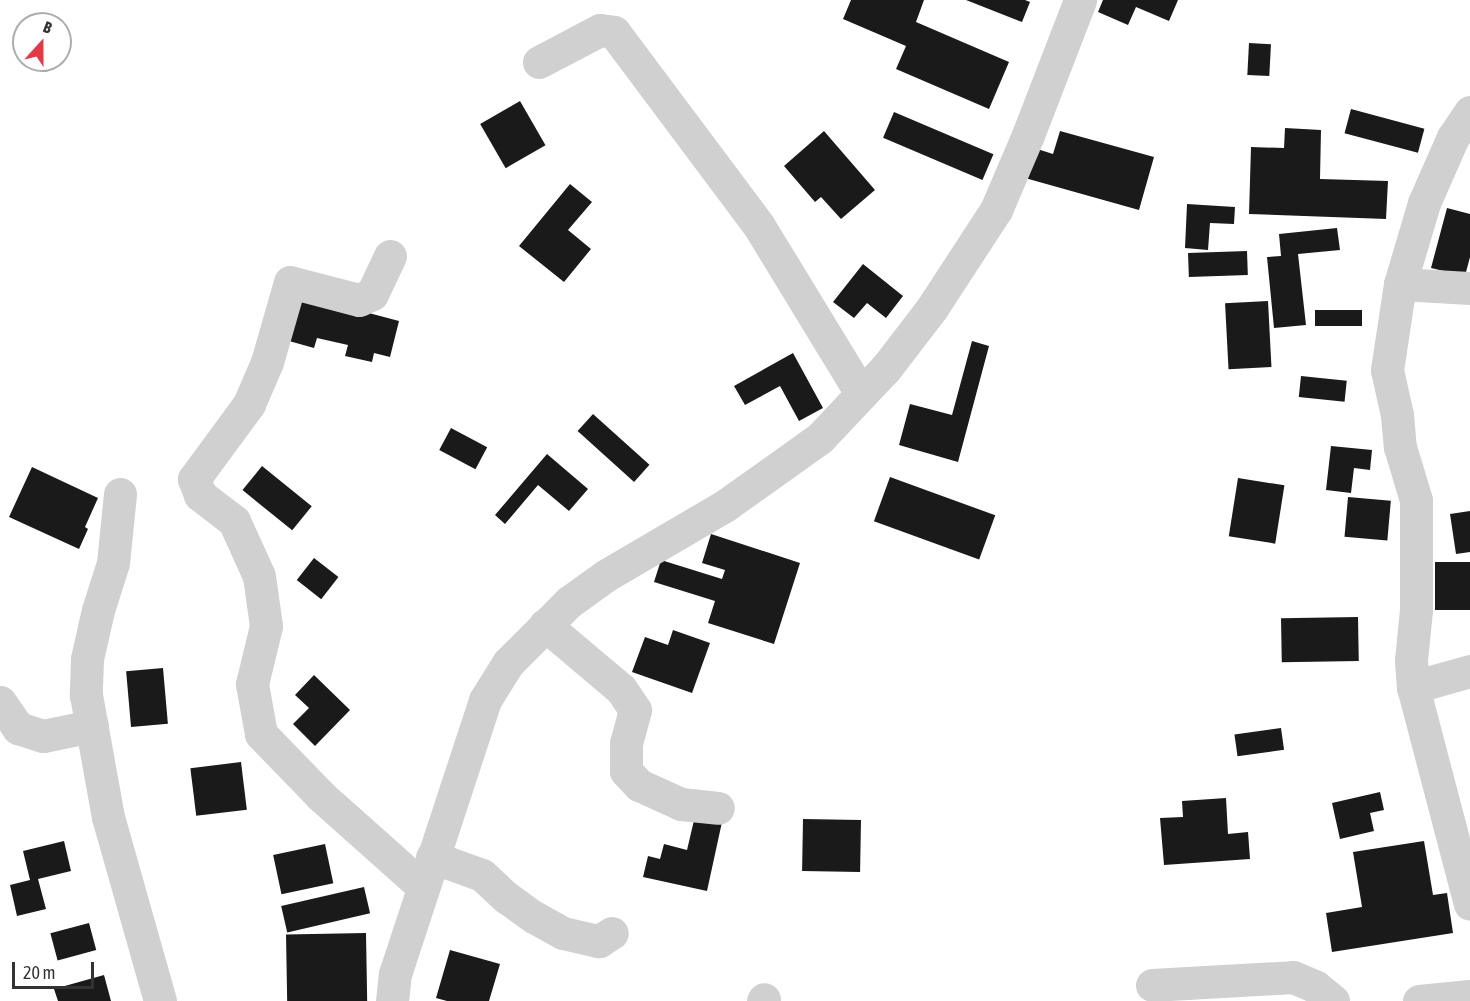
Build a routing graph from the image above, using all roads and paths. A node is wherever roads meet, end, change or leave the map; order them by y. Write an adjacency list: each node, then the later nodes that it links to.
1 (1080, 0): 7 (street)
2 (539, 62): 7 (street)
3 (1470, 112): 5 (street)
4 (390, 256): 17 (street)
5 (1400, 284): 6 (street); 11 (street)
6 (1470, 288)
7 (861, 393): 9 (street)
8 (120, 494): 13 (street)
9 (545, 625): 14 (street); 16 (street)
10 (1470, 671): 11 (street)
11 (1413, 687): 15 (street)
12 (0, 702): 13 (street)
13 (92, 726): 22 (street)
14 (718, 808)
15 (1463, 845): 18 (street)
16 (432, 857): 17 (street); 19 (street)
17 (423, 887): 23 (street)
18 (1470, 904)
19 (612, 933)
20 (1152, 986): 24 (street)
21 (1470, 996): 25 (street)
22 (160, 1001)
23 (392, 1001)
24 (1333, 1001)
25 (1419, 1001)

